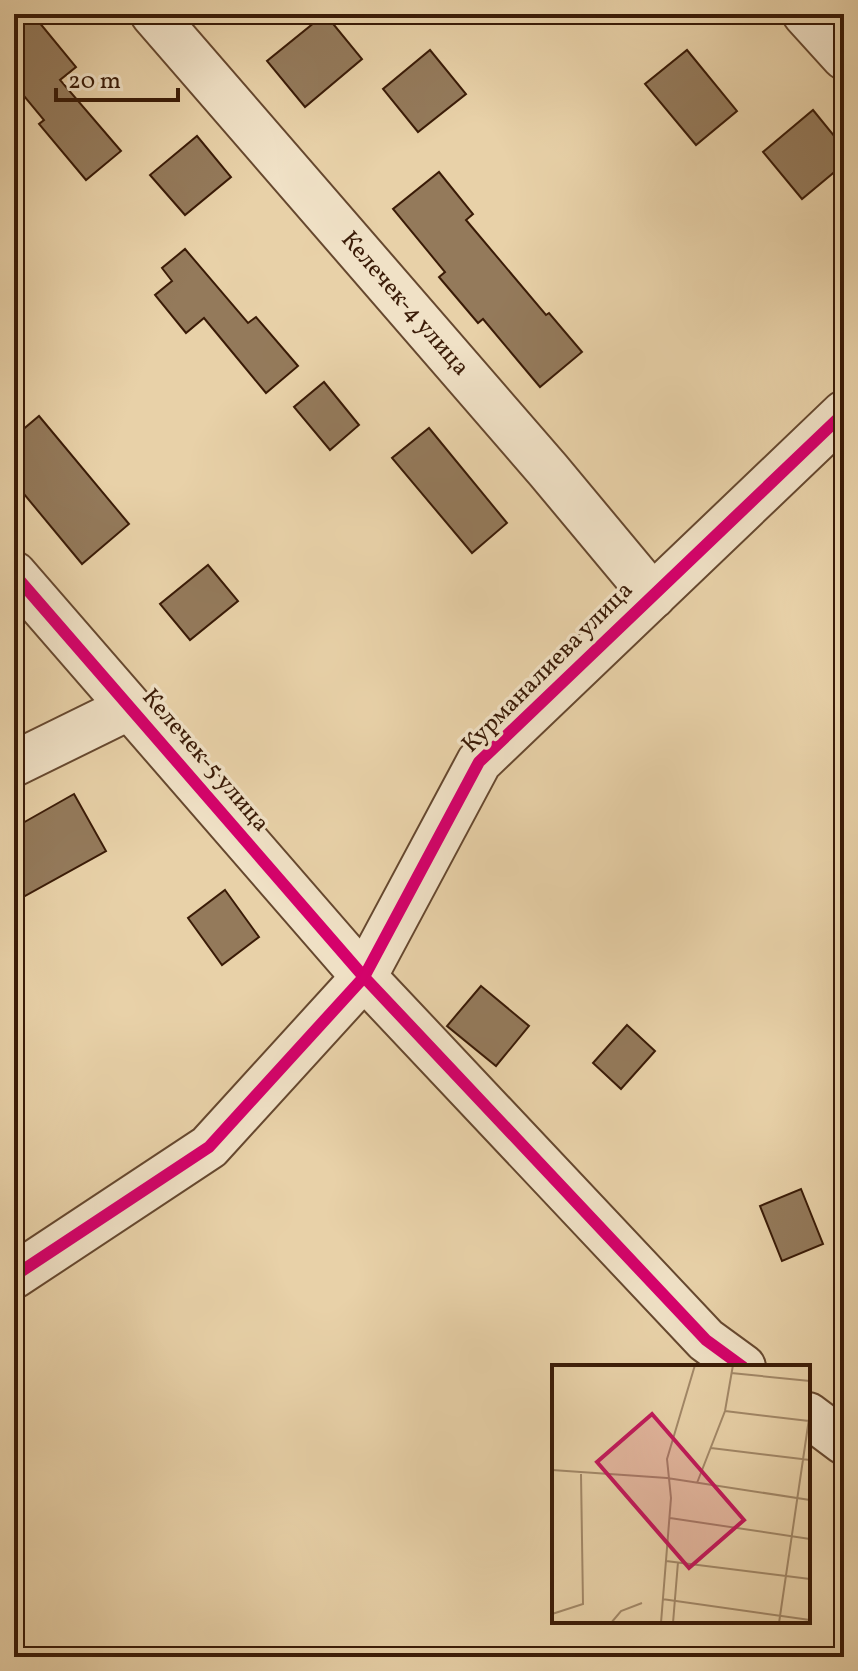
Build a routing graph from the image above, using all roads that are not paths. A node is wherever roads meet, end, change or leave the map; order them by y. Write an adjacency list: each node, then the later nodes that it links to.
1 (153, 14): 6 (street, Келечек-4 улица)
2 (805, 14): 3 (street)
3 (844, 57)
4 (844, 413): 6 (street, Курманалиева улица)
5 (14, 574): 7 (street, Келечек-5 улица)
6 (653, 596): 9 (street, Курманалиева улица)
7 (128, 708): 8 (street); 9 (street, Келечек-5 улица)
8 (14, 764)
9 (364, 977): 10 (street, Курманалиева улица); 11 (street, Келечек-5 улица)
10 (14, 1276)
11 (740, 1365)
12 (810, 1416): 13 (street)
13 (844, 1442)

